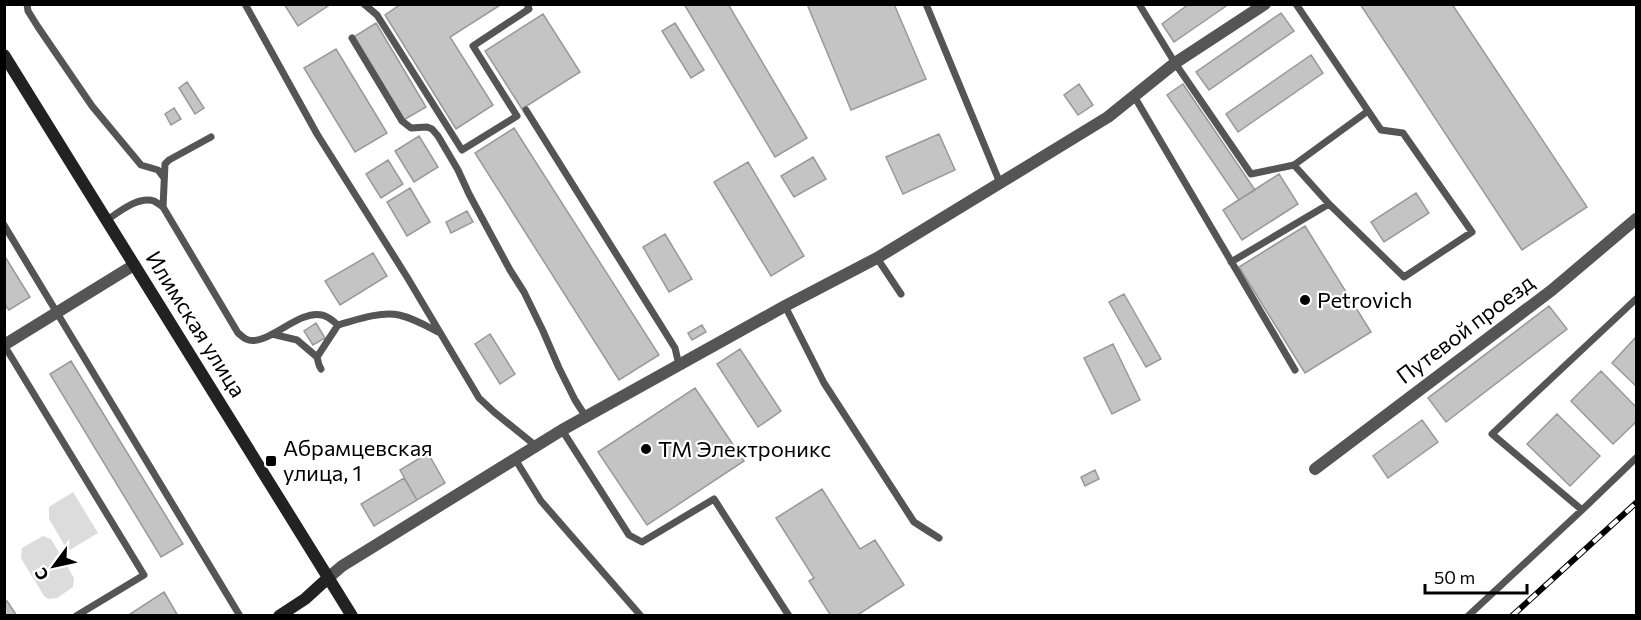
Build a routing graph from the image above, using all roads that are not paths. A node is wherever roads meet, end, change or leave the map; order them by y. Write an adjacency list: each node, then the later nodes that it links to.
1 (27, 4): 17 (lane)
2 (245, 4): 32 (lane)
3 (364, 4): 4 (lane)
4 (527, 4)
5 (926, 4): 18 (lane)
6 (1138, 4): 11 (lane)
7 (1265, 4): 11 (street)
8 (1296, 4): 14 (lane)
9 (352, 38): 39 (lane)
10 (4, 55): 22 (street, Илимская улица)
11 (1174, 63): 12 (street); 16 (lane)
12 (1134, 96): 18 (street); 25 (lane)
13 (526, 111): 36 (lane)
14 (1368, 111): 16 (lane); 19 (lane)
15 (211, 137): 17 (lane)
16 (1294, 165): 19 (lane)
17 (164, 178): 20 (lane)
18 (1000, 183): 24 (street)
19 (1329, 204): 25 (lane)
20 (163, 207): 22 (lane); 33 (lane)
21 (1636, 219): 44 (street, Путевой проезд)
22 (107, 220): 26 (street, Илимская улица)
23 (4, 225): 30 (lane)
24 (877, 258): 27 (lane); 29 (street)
25 (1231, 262): 38 (lane)
26 (134, 265): 30 (street); 47 (street, Илимская улица)
27 (901, 294)
28 (1636, 299): 45 (lane)
29 (785, 306): 36 (street); 46 (lane)
30 (57, 312): 34 (street); 49 (lane)
31 (338, 325): 32 (lane); 33 (lane); 35 (lane)
32 (440, 333): 41 (lane)
33 (271, 334): 35 (lane)
34 (4, 345): 48 (lane)
35 (318, 357): 37 (lane)
36 (679, 365): 39 (street)
37 (321, 369)
38 (1294, 370)
39 (586, 417): 40 (street)
40 (562, 430): 41 (street); 53 (lane)
41 (537, 446): 43 (street)
42 (1636, 458): 45 (lane)
43 (516, 459): 47 (street); 52 (lane)
44 (1315, 469)
45 (1582, 510): 54 (lane)
46 (939, 538)
47 (328, 578): 50 (street); 51 (street, Илимская улица)
48 (76, 615)
49 (240, 615)
50 (279, 615)
51 (352, 615)
52 (641, 615)
53 (789, 615)
54 (1468, 615)

